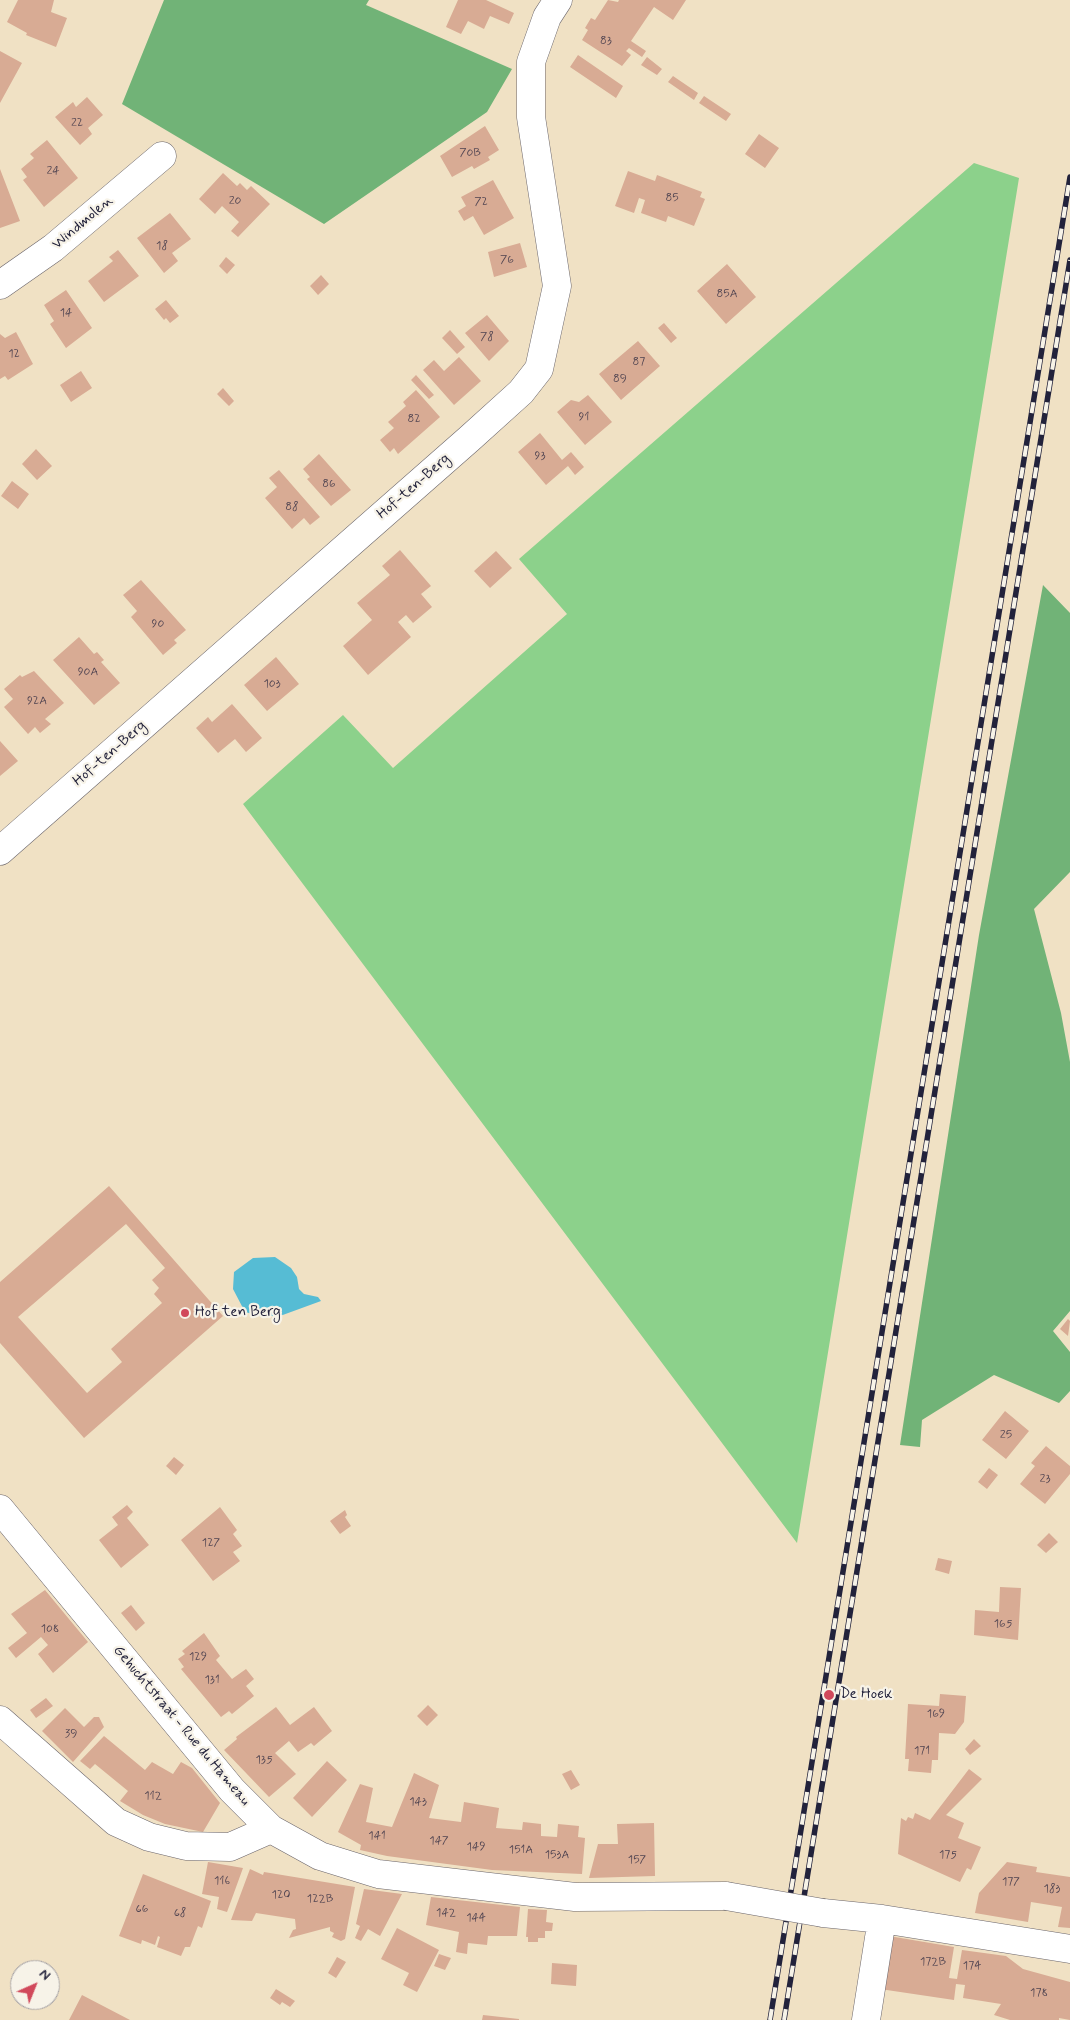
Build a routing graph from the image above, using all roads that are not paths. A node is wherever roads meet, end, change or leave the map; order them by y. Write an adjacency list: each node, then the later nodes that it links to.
1 (558, 0): 4 (street, Hof-ten-Berg)
2 (162, 156): 3 (street, Windmolen)
3 (0, 285)
4 (0, 851)
5 (0, 1509): 7 (street, Gehuchtstraat - Rue du Hameau)
6 (0, 1720): 7 (street)
7 (271, 1829): 8 (street, Gehuchtstraat - Rue du Hameau, bridge)
8 (882, 1919): 9 (street, Gehuchtstraat - Rue du Hameau); 10 (street)
9 (1070, 1949)
10 (866, 2020)

